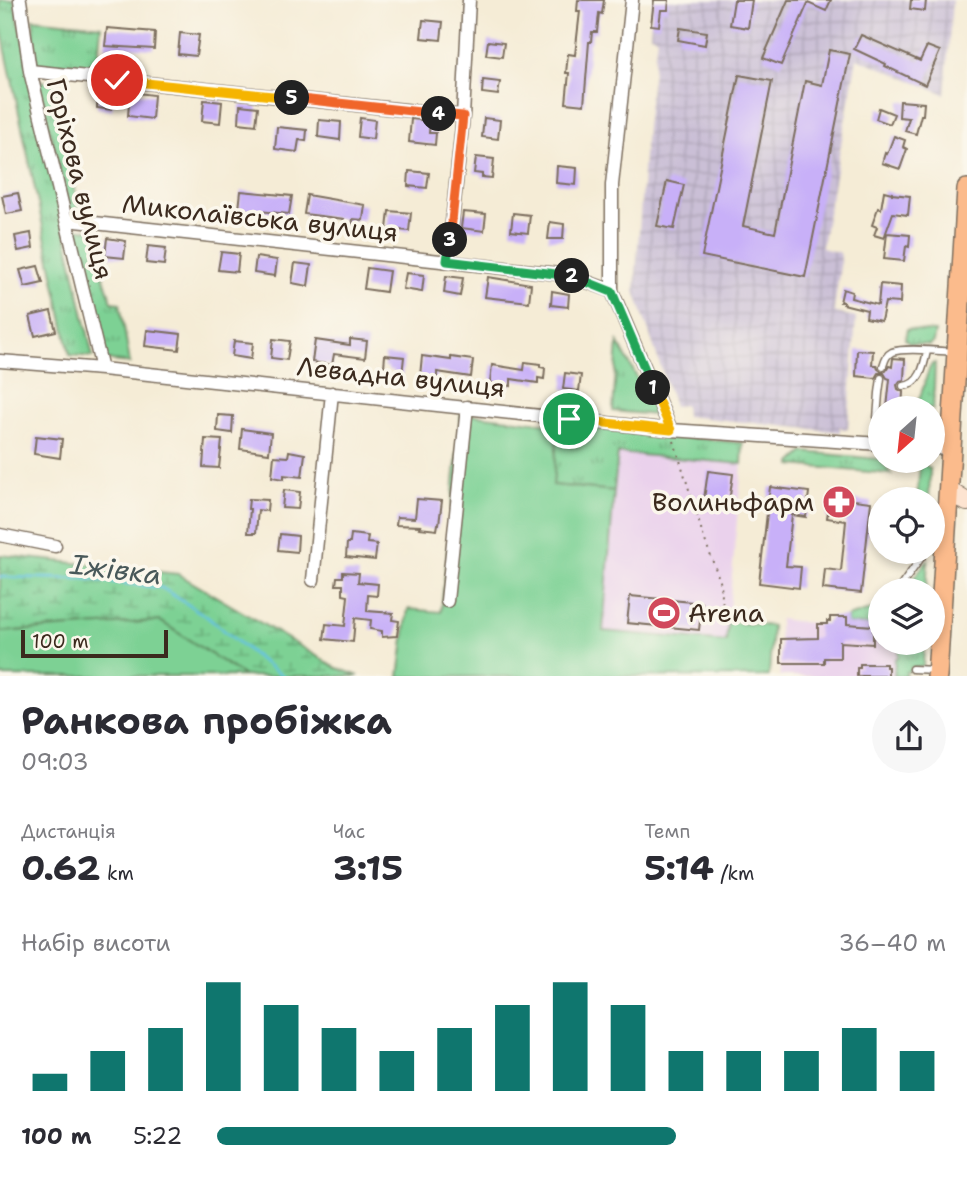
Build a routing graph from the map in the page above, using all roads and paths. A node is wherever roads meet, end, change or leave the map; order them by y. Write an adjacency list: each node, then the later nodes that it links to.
1 (20, 0): 4 (street, Горіхова вулиця)
2 (469, 0): 5 (street)
3 (632, 0): 10 (street)
4 (30, 71): 5 (street); 7 (street, Горіхова вулиця)
5 (463, 116): 9 (street)
6 (967, 189): 8 (main road)
7 (67, 220): 9 (street, Миколаївська вулиця); 16 (street, Горіхова вулиця)
8 (966, 226): 11 (main road)
9 (447, 261): 10 (street, Миколаївська вулиця)
10 (612, 292): 24 (street)
11 (964, 309): 13 (main road)
12 (927, 351): 13 (lane); 15 (lane); 18 (lane)
13 (956, 352): 23 (main road)
14 (0, 361): 16 (street, Левадна вулиця)
15 (883, 366)
16 (102, 369): 20 (street, Левадна вулиця)
17 (881, 378): 21 (lane)
18 (903, 386)
19 (889, 389): 21 (lane)
20 (332, 393): 22 (street, Левадна вулиця); 33 (street)
21 (878, 393)
22 (467, 407): 24 (street, Левадна вулиця); 34 (street)
23 (945, 427)
24 (671, 430): 25 (street, Левадна вулиця); 35 (path)
25 (868, 443)
26 (945, 470): 27 (main road)
27 (948, 491): 28 (street); 29 (main road)
28 (967, 502)
29 (946, 526): 32 (main road)
30 (0, 535): 31 (street)
31 (55, 547)
32 (941, 578)
33 (313, 580)
34 (447, 601)
35 (723, 611)
36 (936, 655): 38 (main road)
37 (912, 669): 38 (lane)
38 (937, 674)

